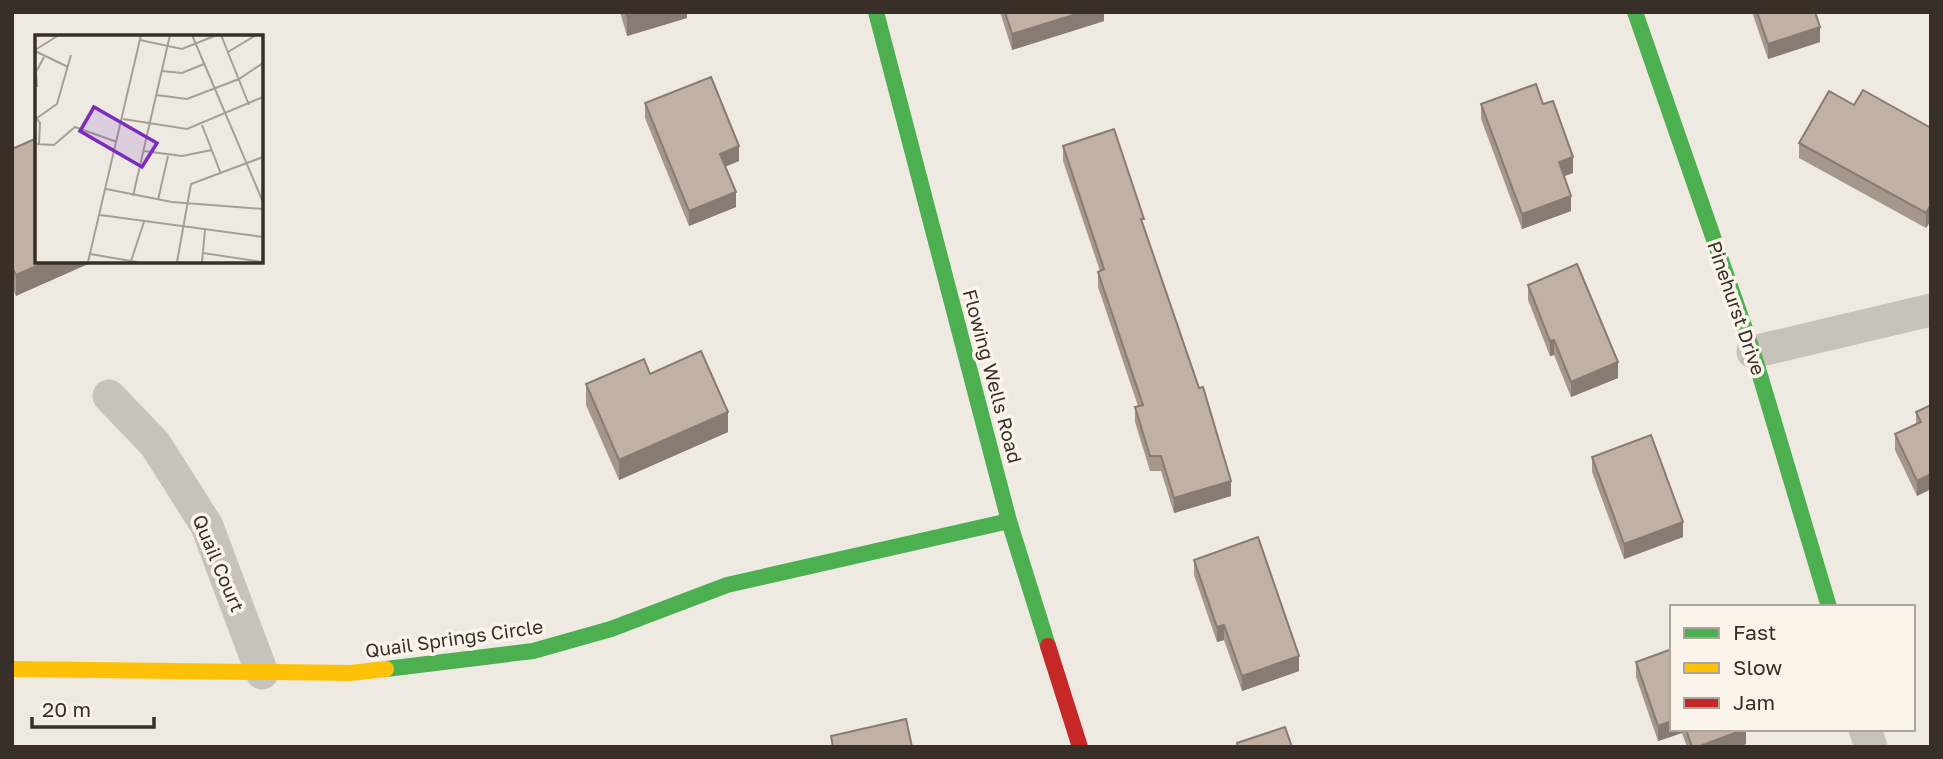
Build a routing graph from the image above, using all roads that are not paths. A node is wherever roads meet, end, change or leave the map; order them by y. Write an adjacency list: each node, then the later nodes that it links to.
1 (876, 12): 6 (street, Flowing Wells Road)
2 (1635, 12): 4 (street, Pinehurst Drive)
3 (1931, 310): 4 (street)
4 (1753, 352): 7 (street, Pinehurst Drive)
5 (109, 396): 9 (street, Quail Court)
6 (1009, 521): 9 (street, Quail Springs Circle); 10 (street, Flowing Wells Road)
7 (1828, 605)
8 (12, 669): 9 (street, Quail Springs Circle)
9 (262, 673)
10 (1080, 747)

